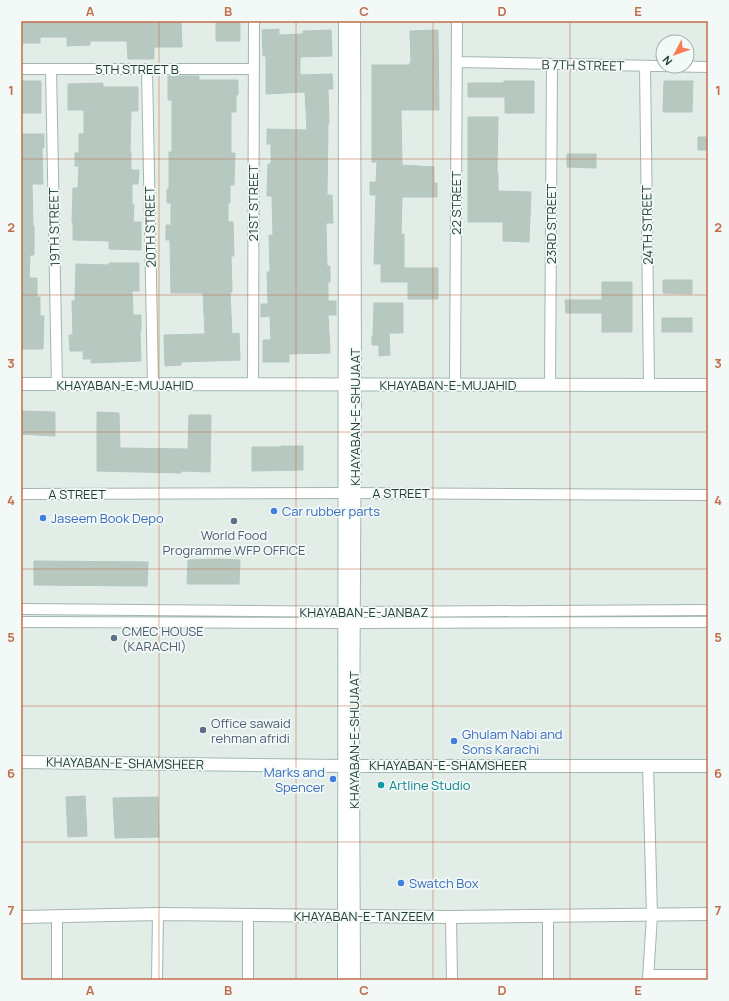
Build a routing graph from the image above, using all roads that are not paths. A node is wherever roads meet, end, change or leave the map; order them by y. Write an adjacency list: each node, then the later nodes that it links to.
1 (254, 21): 12 (street, 21ST STREET)
2 (345, 21): 17 (main road, KHAYABAN-E-SHUJAAT)
3 (354, 21): 17 (main road, KHAYABAN-E-SHUJAAT)
4 (457, 21): 5 (street, 22 STREET)
5 (457, 62): 6 (street, B 7TH STREET); 18 (street, 22 STREET)
6 (552, 64): 7 (street, B 7TH STREET); 19 (street, 23RD STREET)
7 (645, 66): 8 (street, B 7TH STREET); 20 (street, 24TH STREET)
8 (708, 67)
9 (21, 69): 10 (street, 5TH STREET B)
10 (52, 69): 11 (street, 5TH STREET B); 14 (street, 19TH STREET)
11 (147, 69): 12 (street, 5TH STREET B); 15 (street, 20TH STREET)
12 (254, 69): 16 (street, 21ST STREET)
13 (21, 384): 14 (main road, KHAYABAN-E-MUJAHID)
14 (57, 384): 15 (main road, KHAYABAN-E-MUJAHID)
15 (153, 385): 16 (main road, KHAYABAN-E-MUJAHID)
16 (253, 385): 17 (main road, KHAYABAN-E-MUJAHID)
17 (351, 385): 18 (main road, KHAYABAN-E-MUJAHID); 22 (main road, KHAYABAN-E-SHUJAAT)
18 (455, 385): 19 (main road, KHAYABAN-E-MUJAHID)
19 (550, 385): 20 (main road, KHAYABAN-E-MUJAHID)
20 (649, 385): 21 (main road, KHAYABAN-E-MUJAHID)
21 (708, 385)
22 (350, 493): 23 (street, A STREET); 24 (street, A STREET); 27 (main road, KHAYABAN-E-SHUJAAT)
23 (21, 494)
24 (708, 495)
25 (21, 609): 27 (street, KHAYABAN-E-JANBAZ)
26 (708, 610): 27 (street, KHAYABAN-E-JANBAZ)
27 (349, 618): 28 (street, KHAYABAN-E-JANBAZ); 29 (street, KHAYABAN-E-JANBAZ); 31 (main road, KHAYABAN-E-SHUJAAT)
28 (21, 622)
29 (708, 622)
30 (21, 762): 31 (main road, KHAYABAN-E-SHAMSHEER)
31 (349, 765): 32 (main road, KHAYABAN-E-SHAMSHEER); 41 (main road, KHAYABAN-E-SHUJAAT)
32 (648, 765): 33 (main road, KHAYABAN-E-SHAMSHEER); 35 (street)
33 (708, 766)
34 (158, 914): 37 (main road, KHAYABAN-E-TANZEEM); 39 (main road, KHAYABAN-E-TANZEEM); 47 (street)
35 (652, 914): 36 (main road, KHAYABAN-E-TANZEEM); 40 (main road, KHAYABAN-E-TANZEEM); 44 (street)
36 (708, 914)
37 (248, 915): 41 (main road, KHAYABAN-E-TANZEEM); 48 (street)
38 (21, 916): 39 (main road, KHAYABAN-E-TANZEEM)
39 (57, 916): 46 (street)
40 (548, 916): 42 (main road, KHAYABAN-E-TANZEEM); 52 (street)
41 (349, 917): 42 (main road, KHAYABAN-E-TANZEEM); 49 (main road, KHAYABAN-E-SHUJAAT); 50 (main road, KHAYABAN-E-SHUJAAT)
42 (452, 917): 51 (street)
43 (708, 975): 45 (street)
44 (648, 978): 45 (street)
45 (686, 978)
46 (57, 980)
47 (157, 980)
48 (248, 980)
49 (344, 980)
50 (354, 980)
51 (452, 980)
52 (548, 980)

